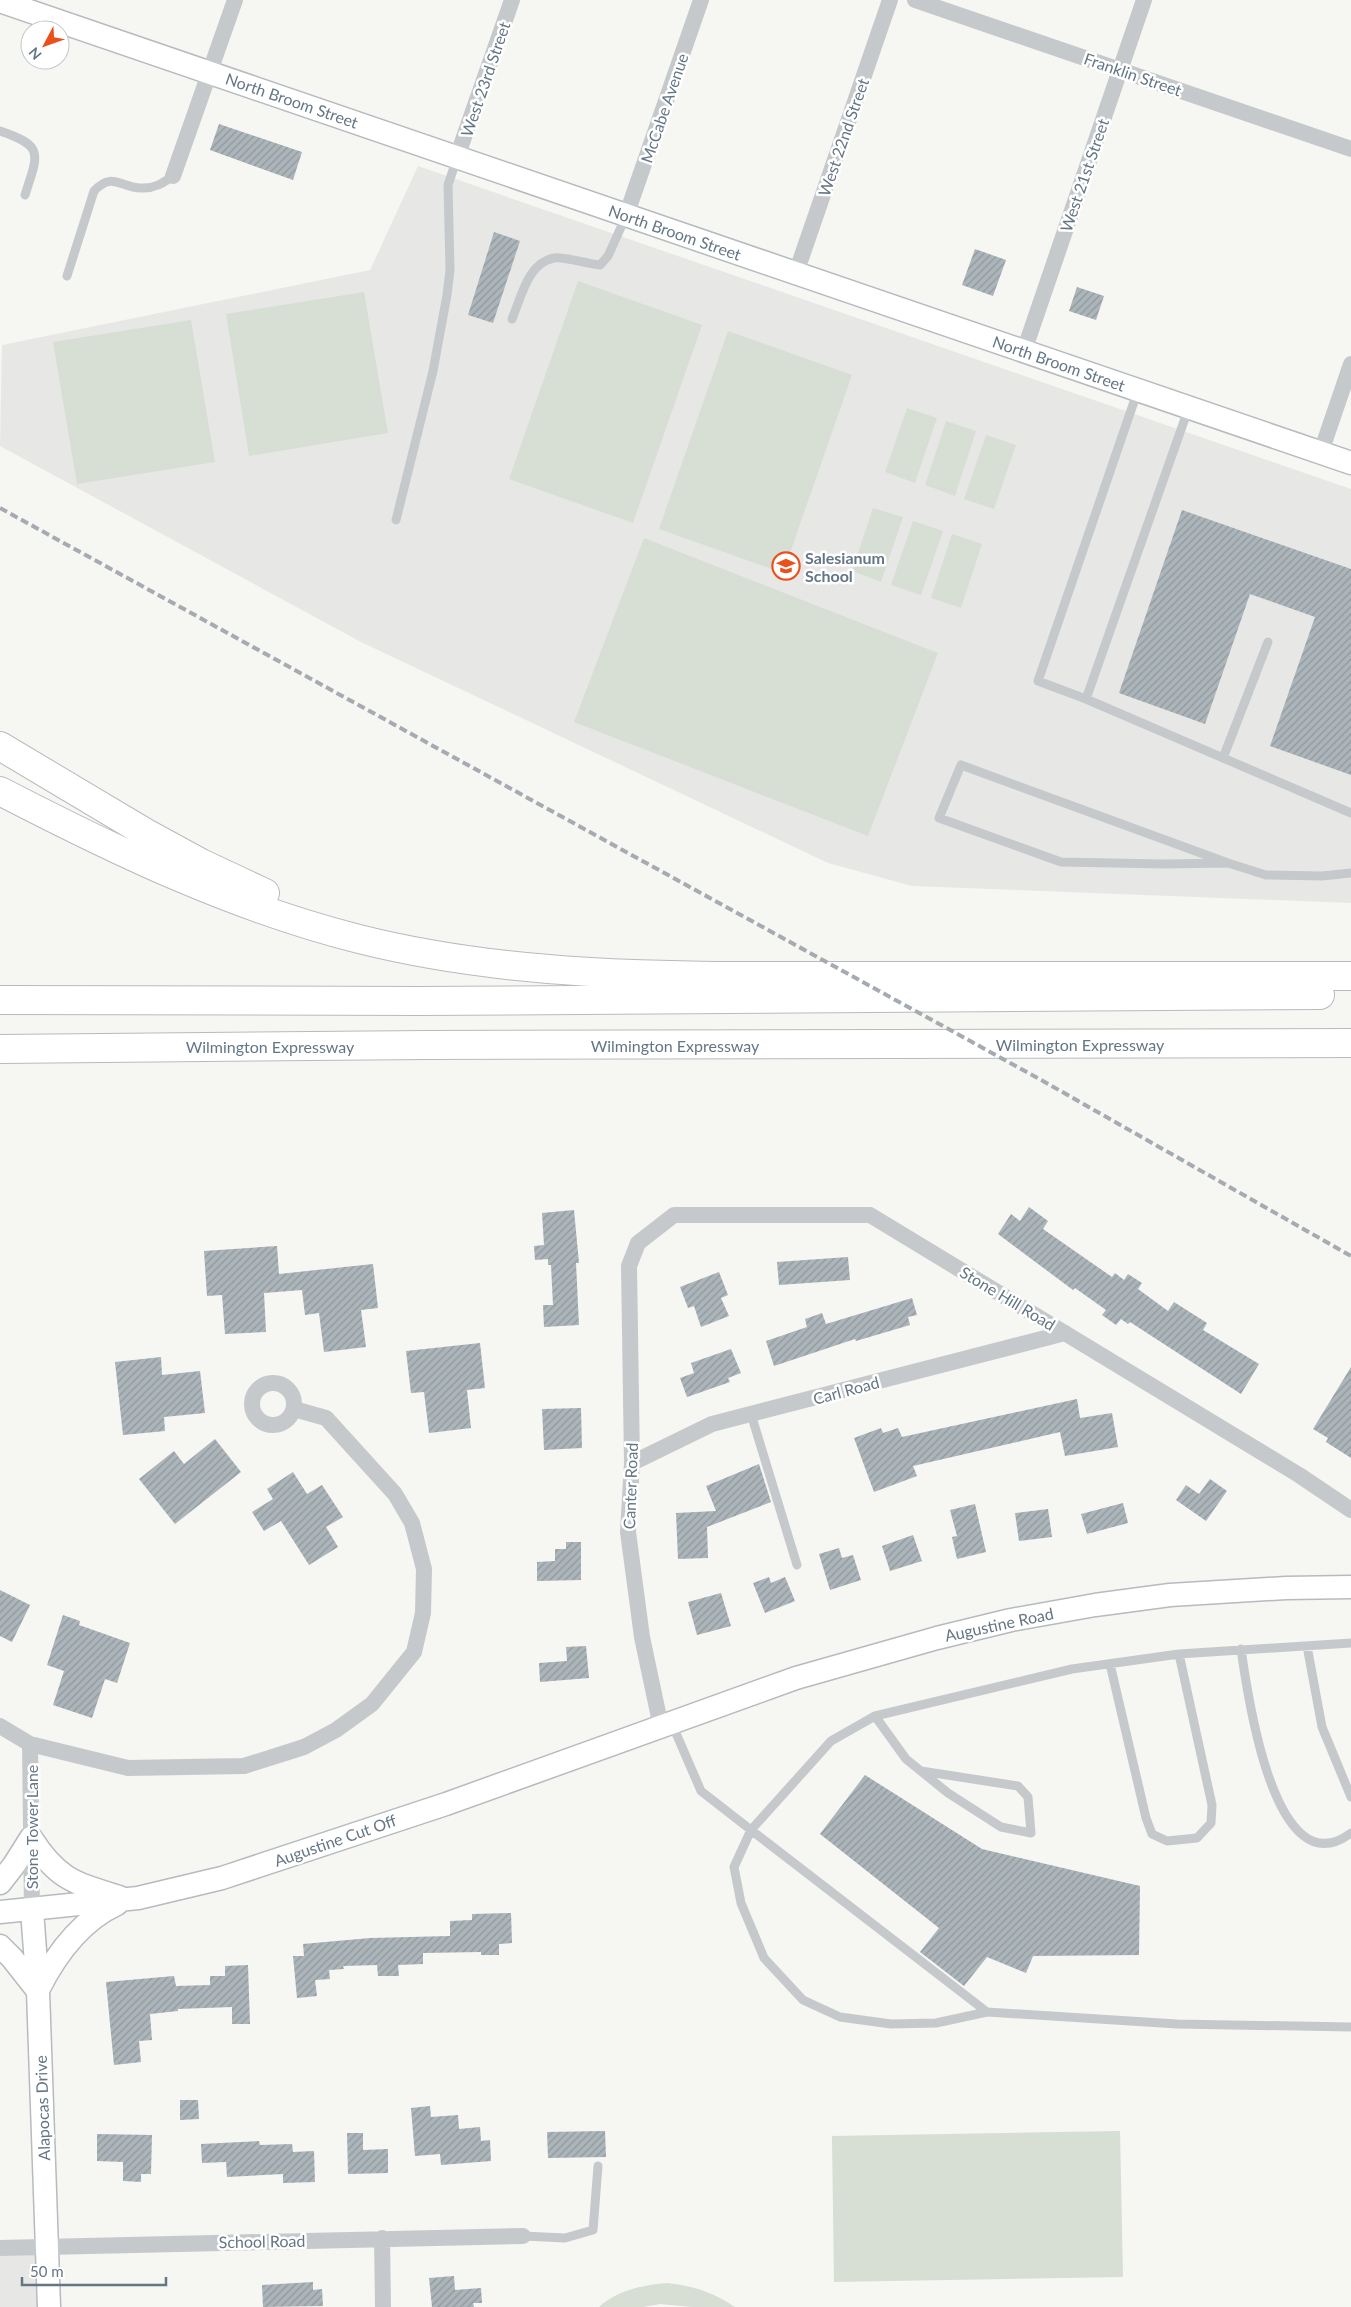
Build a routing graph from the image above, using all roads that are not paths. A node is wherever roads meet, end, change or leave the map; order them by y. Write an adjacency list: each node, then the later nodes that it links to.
1 (235, 0): 9 (street)
2 (512, 0): 12 (street, West 23rd Street)
3 (701, 0): 15 (street, McCabe Avenue)
4 (890, 0): 16 (street, West 22nd Street)
5 (915, 0): 8 (street, Franklin Street)
6 (1144, 0): 8 (street, West 21st Street)
7 (0, 1): 9 (street, North Broom Street)
8 (1120, 69): 11 (street, Franklin Street); 19 (street, West 21st Street)
9 (210, 72): 12 (street, North Broom Street); 13 (street)
10 (0, 131): 14 (lane)
11 (1351, 149)
12 (458, 157): 15 (street, North Broom Street); 25 (lane)
13 (174, 176): 17 (lane)
14 (25, 195)
15 (626, 216): 16 (street, North Broom Street); 18 (lane)
16 (796, 273): 19 (street, North Broom Street)
17 (66, 276)
18 (512, 319)
19 (1024, 351): 21 (street, North Broom Street)
20 (1351, 364): 23 (street)
21 (1138, 390): 22 (street, North Broom Street); 27 (lane)
22 (1189, 407): 23 (street, North Broom Street); 27 (lane)
23 (1321, 452): 24 (street, North Broom Street)
24 (1351, 462)
25 (396, 520)
26 (1268, 642): 29 (lane)
27 (1086, 699): 29 (lane)
28 (0, 746): 34 (highway)
29 (1223, 758): 31 (lane)
30 (0, 791): 34 (highway)
31 (1351, 813)
32 (1228, 863): 32 (lane); 33 (lane)
33 (1351, 873)
34 (429, 953): 35 (highway)
35 (1351, 976)
36 (1351, 995): 37 (highway)
37 (0, 1000)
38 (1351, 1043): 39 (highway, Wilmington Expressway)
39 (0, 1049)
40 (638, 1244): 41 (street, Stone Hill Road); 44 (street, Canter Road)
41 (1065, 1333): 43 (street, Carl Road); 45 (street, Stone Hill Road)
42 (294, 1409): 56 (street, Stone Tower Lane)
43 (752, 1414): 44 (street, Carl Road); 46 (lane)
44 (632, 1463): 54 (street, Canter Road)
45 (1351, 1510)
46 (798, 1565)
47 (1351, 1587): 54 (street, Augustine Road)
48 (1351, 1643): 49 (lane)
49 (1307, 1646): 50 (lane); 58 (lane)
50 (1241, 1649): 51 (lane); 60 (lane)
51 (1179, 1654): 52 (lane); 52 (lane)
52 (1110, 1664): 53 (lane)
53 (875, 1716): 57 (lane); 59 (lane)
54 (666, 1725): 59 (lane); 63 (street, Augustine Cut Off)
55 (0, 1726): 56 (street, Stone Tower Lane)
56 (30, 1744): 61 (street, Stone Tower Lane)
57 (921, 1771): 57 (lane)
58 (1351, 1797)
59 (751, 1830): 68 (lane); 68 (lane)
60 (1351, 1832)
61 (31, 1838): 62 (street); 63 (street); 64 (street, Stone Tower Lane)
62 (0, 1883)
63 (127, 1899): 64 (street, Augustine Cut Off); 67 (street)
64 (32, 1910): 65 (street, Augustine Cut Off); 67 (street, Alapocas Drive)
65 (0, 1912)
66 (0, 1946): 67 (street)
67 (38, 1991): 73 (street, Alapocas Drive)
68 (987, 2012): 69 (lane)
69 (1351, 2027)
70 (598, 2166): 71 (lane)
71 (523, 2236): 72 (street, School Road)
72 (382, 2238): 73 (street, School Road); 76 (street)
73 (47, 2247): 74 (street, School Road); 75 (street, Alapocas Drive)
74 (0, 2248)
75 (49, 2307)
76 (383, 2307)

